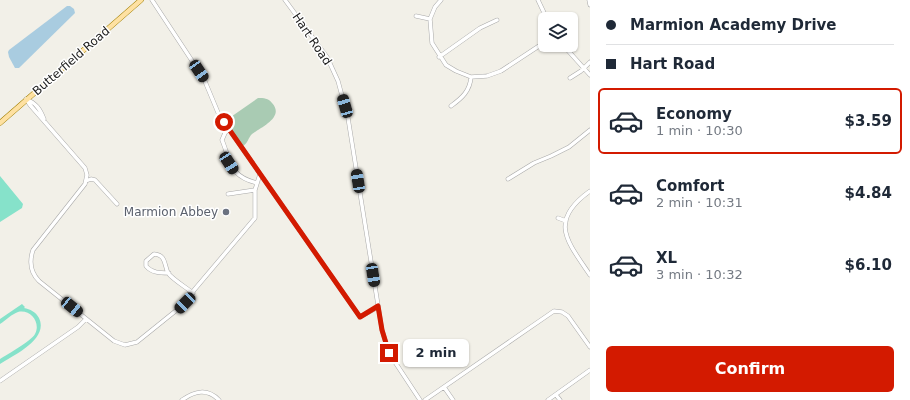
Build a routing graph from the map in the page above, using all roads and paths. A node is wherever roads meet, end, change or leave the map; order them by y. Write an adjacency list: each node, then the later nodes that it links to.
1 (142, 0): 20 (main road, Butterfield Road)
2 (152, 0): 23 (street)
3 (285, 0): 40 (street, Hart Road)
4 (441, 0): 10 (street)
5 (538, 0): 8 (street)
6 (589, 0): 7 (street)
7 (590, 5)
8 (544, 12)
9 (416, 16): 10 (street)
10 (430, 19): 14 (street)
11 (497, 20): 14 (street)
12 (538, 47): 18 (street)
13 (569, 52): 16 (street)
14 (439, 57): 18 (street)
15 (590, 62): 16 (street)
16 (584, 68): 17 (street); 19 (street)
17 (590, 76)
18 (471, 77): 21 (street)
19 (570, 78)
20 (26, 99): 22 (main road, Butterfield Road); 25 (street)
21 (451, 106)
22 (0, 123)
23 (230, 129): 26 (street); 30 (street)
24 (590, 130): 27 (street)
25 (87, 172): 28 (street); 29 (street)
26 (260, 174): 30 (street); 40 (street)
27 (508, 179)
28 (95, 180): 29 (street); 34 (street)
29 (86, 181): 41 (street)
30 (257, 182): 31 (street)
31 (255, 190): 33 (street); 39 (street)
32 (590, 191): 36 (street)
33 (228, 194)
34 (117, 204)
35 (558, 218): 36 (street)
36 (566, 221): 38 (street)
37 (169, 273): 37 (street); 39 (street)
38 (590, 275)
39 (193, 293): 41 (street)
40 (378, 306): 49 (street, Hart Road)
41 (86, 319): 44 (street)
42 (590, 347): 45 (street)
43 (590, 370): 46 (street)
44 (0, 381)
45 (444, 387): 50 (street); 51 (street)
46 (556, 394): 52 (street); 53 (street)
47 (182, 400): 48 (street)
48 (219, 400)
49 (420, 400)
50 (426, 400)
51 (453, 400)
52 (548, 400)
53 (560, 400)

